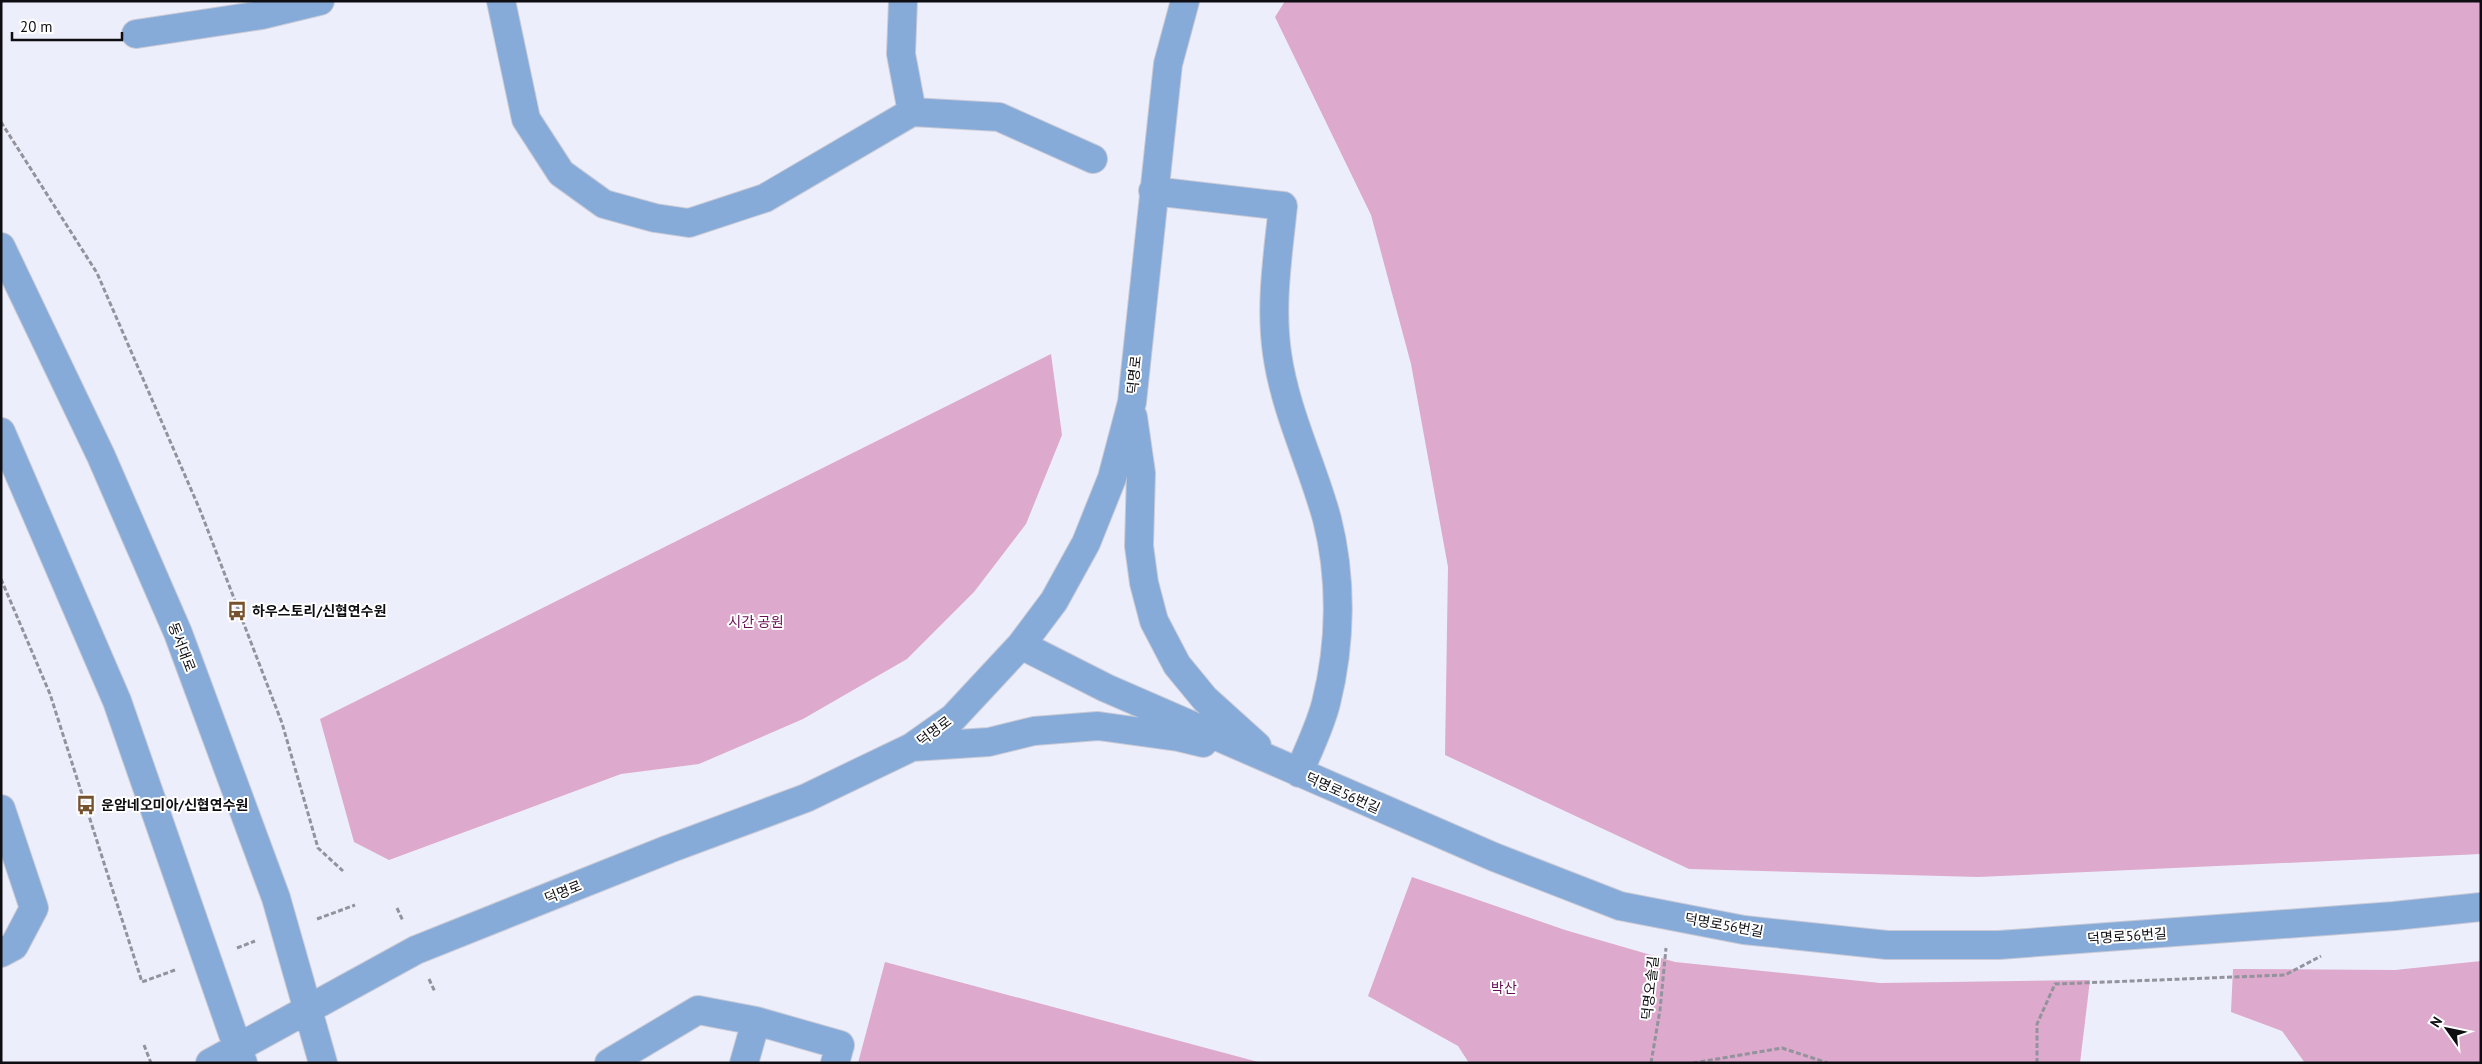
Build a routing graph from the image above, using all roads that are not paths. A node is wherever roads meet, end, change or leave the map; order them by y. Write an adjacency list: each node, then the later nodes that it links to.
1 (320, 1): 5 (street)
2 (501, 1): 6 (street)
3 (903, 1): 6 (street)
4 (1185, 1): 8 (street, 덕명로)
5 (136, 34)
6 (912, 112): 7 (street)
7 (1093, 159)
8 (1153, 191): 10 (street, 덕명로); 15 (street)
9 (1, 247): 19 (street, 동서대로)
10 (1132, 402): 12 (street, 덕명로); 14 (street)
11 (1, 432): 21 (street)
12 (1021, 645): 13 (street, 덕명로); 14 (street, 덕명로56번길)
13 (912, 747): 14 (street); 19 (street, 덕명로)
14 (1275, 762): 15 (street, 덕명로56번길)
15 (1299, 773): 17 (street, 덕명로56번길)
16 (1, 808): 18 (street)
17 (2481, 907)
18 (1, 953)
19 (308, 1010): 21 (street, 덕명로); 23 (street, 동서대로)
20 (756, 1021): 24 (street); 25 (street); 26 (street)
21 (240, 1055): 22 (street, 덕명로)
22 (210, 1063)
23 (322, 1063)
24 (609, 1063)
25 (744, 1063)
26 (835, 1063)

